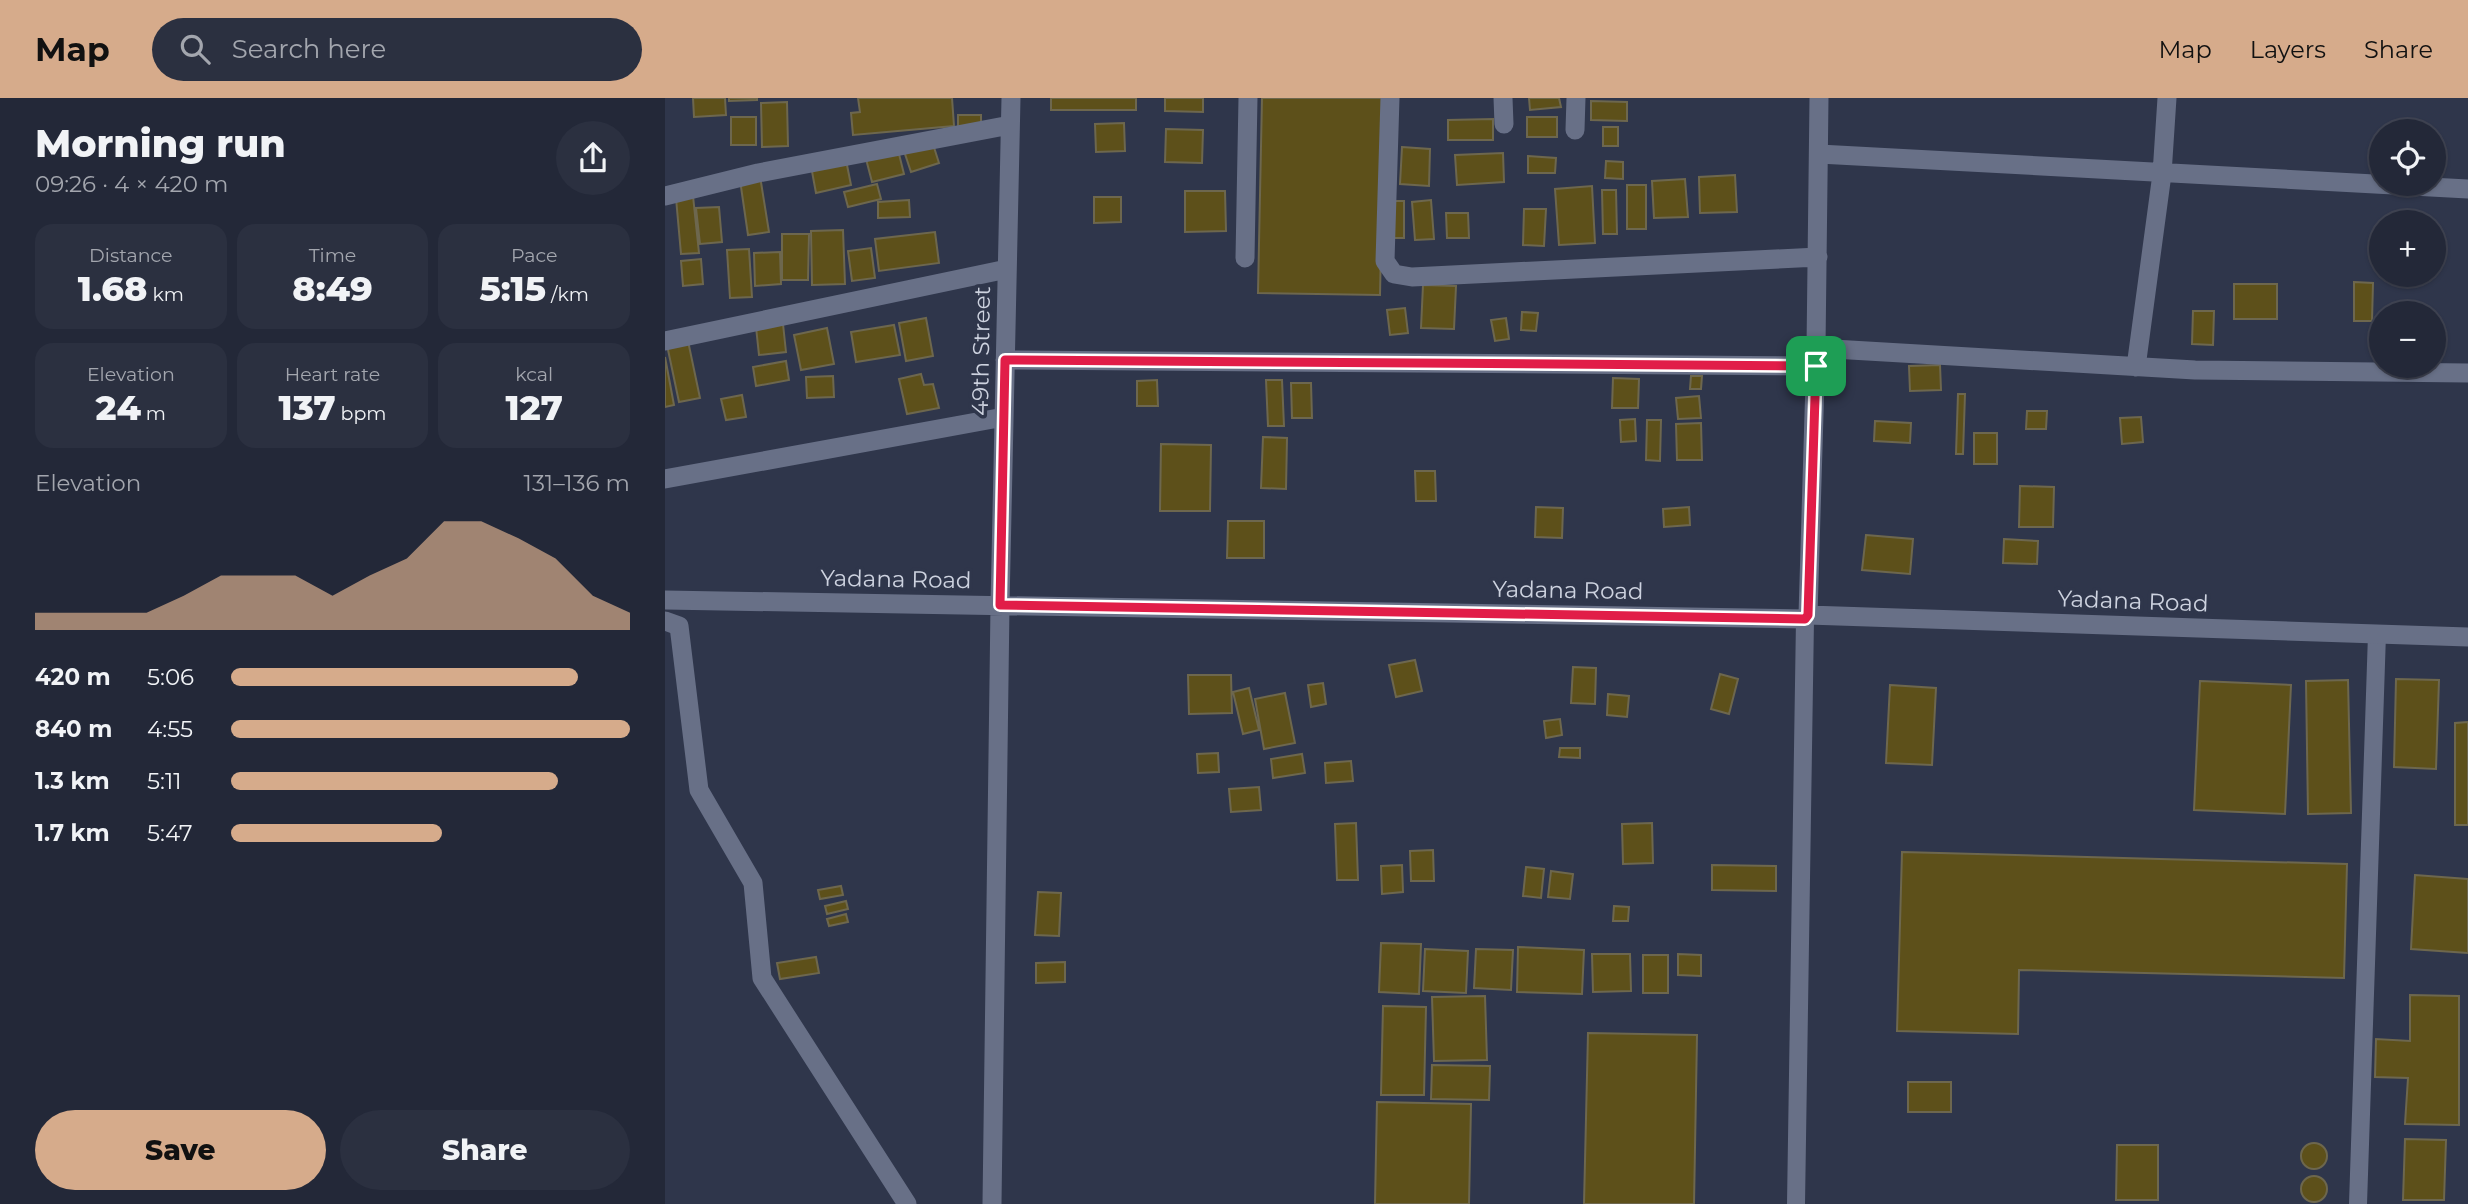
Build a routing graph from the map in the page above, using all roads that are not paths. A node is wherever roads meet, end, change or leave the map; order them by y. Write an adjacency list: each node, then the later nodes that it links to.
1 (1011, 98): 9 (street, 49th Street)
2 (1248, 98): 16 (street)
3 (1390, 98): 15 (street)
4 (1503, 98): 8 (street)
5 (1576, 98): 10 (street)
6 (1819, 98): 11 (street)
7 (2167, 98): 12 (street)
8 (1504, 124)
9 (1010, 125): 14 (street); 17 (street, 49th Street)
10 (1575, 130)
11 (1819, 154): 12 (street); 15 (street)
12 (2162, 174): 13 (street); 21 (street)
13 (2468, 189)
14 (665, 196)
15 (1818, 257): 19 (street)
16 (1245, 258)
17 (1007, 269): 18 (street); 20 (street, 49th Street)
18 (665, 341)
19 (1816, 357): 20 (street); 21 (street); 27 (street)
20 (1005, 360): 23 (street, 49th Street)
21 (2136, 367): 22 (street)
22 (2468, 373)
23 (1004, 417): 24 (street); 26 (street, 49th Street)
24 (665, 479)
25 (665, 600): 26 (street, Yadana Road)
26 (1000, 605): 27 (street, Yadana Road); 32 (street, 49th Street)
27 (1807, 617): 29 (street, Yadana Road); 33 (lane)
28 (665, 621): 31 (street)
29 (2377, 634): 30 (street, Yadana Road); 34 (lane)
30 (2468, 637)
31 (907, 1204)
32 (992, 1204)
33 (1796, 1204)
34 (2358, 1204)

